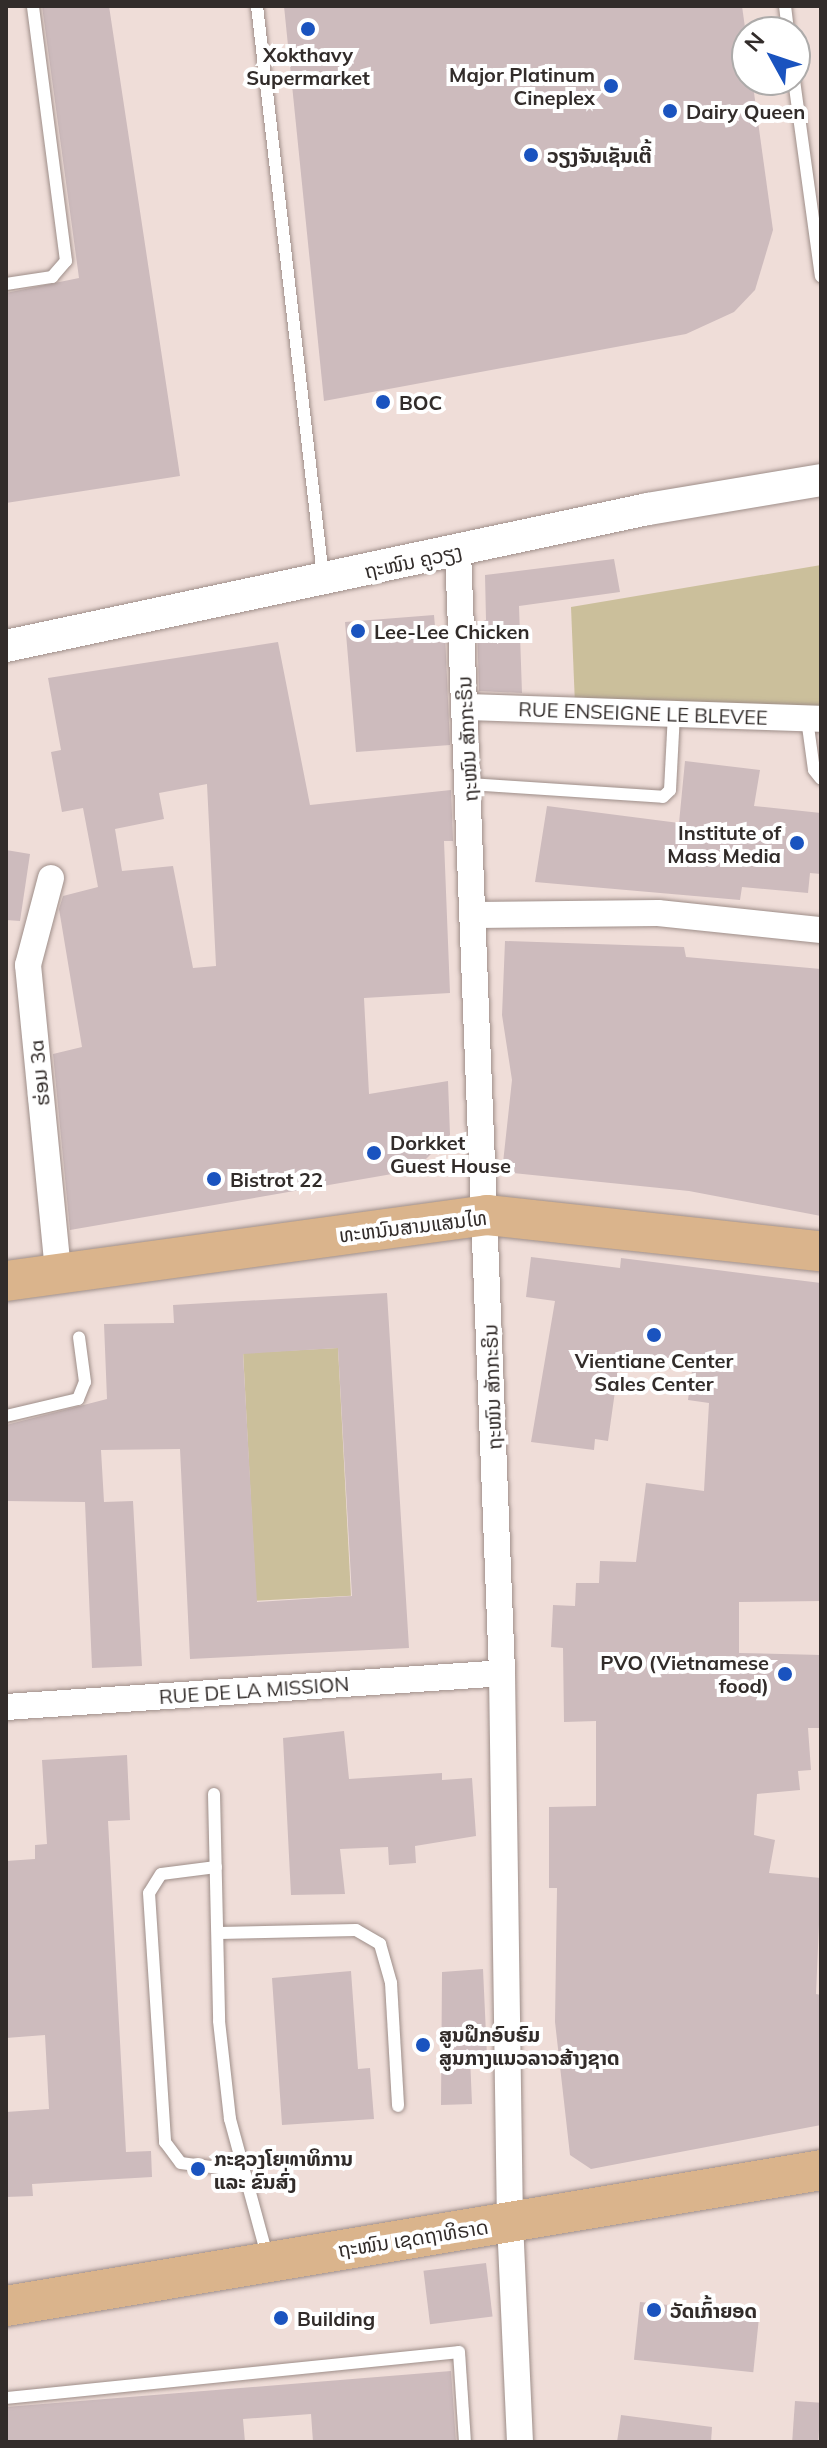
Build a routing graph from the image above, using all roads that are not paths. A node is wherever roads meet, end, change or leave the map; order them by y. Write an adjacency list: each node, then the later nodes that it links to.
1 (33, 6): 5 (lane)
2 (257, 6): 8 (lane)
3 (796, 96): 4 (lane)
4 (821, 276)
5 (6, 284)
6 (821, 480): 7 (street, ຖະໜົນ ຄູວຽງ)
7 (458, 552): 8 (street, ຖະໜົນ ຄູວຽງ); 10 (street, ຖະໜົນ ສັກກະຣິນ)
8 (323, 579): 9 (street, ຖະໜົນ ຄູວຽງ)
9 (6, 646)
10 (466, 707): 11 (street, RUE ENSEIGNE LE BLEVEE); 14 (street, ຖະໜົນ ສັກກະຣິນ)
11 (674, 714): 12 (street, RUE ENSEIGNE LE BLEVEE); 14 (lane)
12 (814, 719): 13 (lane)
13 (821, 779)
14 (469, 784): 16 (street, ຖະໜົນ ສັກກະຣິນ)
15 (51, 878): 20 (street, ຮ່ອມ 3a)
16 (476, 915): 17 (street); 18 (street, ຖະໜົນ ສັກກະຣິນ)
17 (821, 930)
18 (487, 1215): 19 (main road, ທະຫນົນສາມແສນໄທ); 20 (main road, ທະຫນົນສາມແສນໄທ); 24 (street, ຖະໜົນ ສັກກະຣິນ)
19 (821, 1251)
20 (58, 1271): 21 (main road, ທະຫນົນສາມແສນໄທ)
21 (6, 1281)
22 (79, 1337): 23 (lane)
23 (6, 1416)
24 (502, 1673): 25 (street, RUE DE LA MISSION); 32 (street, ຖະໜົນ ສັກກະຣິນ)
25 (6, 1707)
26 (214, 1794): 27 (lane)
27 (216, 1867): 28 (lane); 31 (lane)
28 (219, 1933): 29 (lane); 31 (lane)
29 (398, 2106)
30 (821, 2170): 32 (main road, ຖະໜົນ ເຊດຖາທິຣາດ)
31 (242, 2171): 33 (lane)
32 (510, 2222): 33 (main road, ຖະໜົນ ເຊດຖາທິຣາດ); 37 (street, ຖະໜົນ ສັກກະຣິນ)
33 (269, 2262): 34 (main road, ຖະໜົນ ເຊດຖາທິຣາດ)
34 (6, 2306)
35 (6, 2398): 36 (lane)
36 (465, 2442)
37 (520, 2442)

